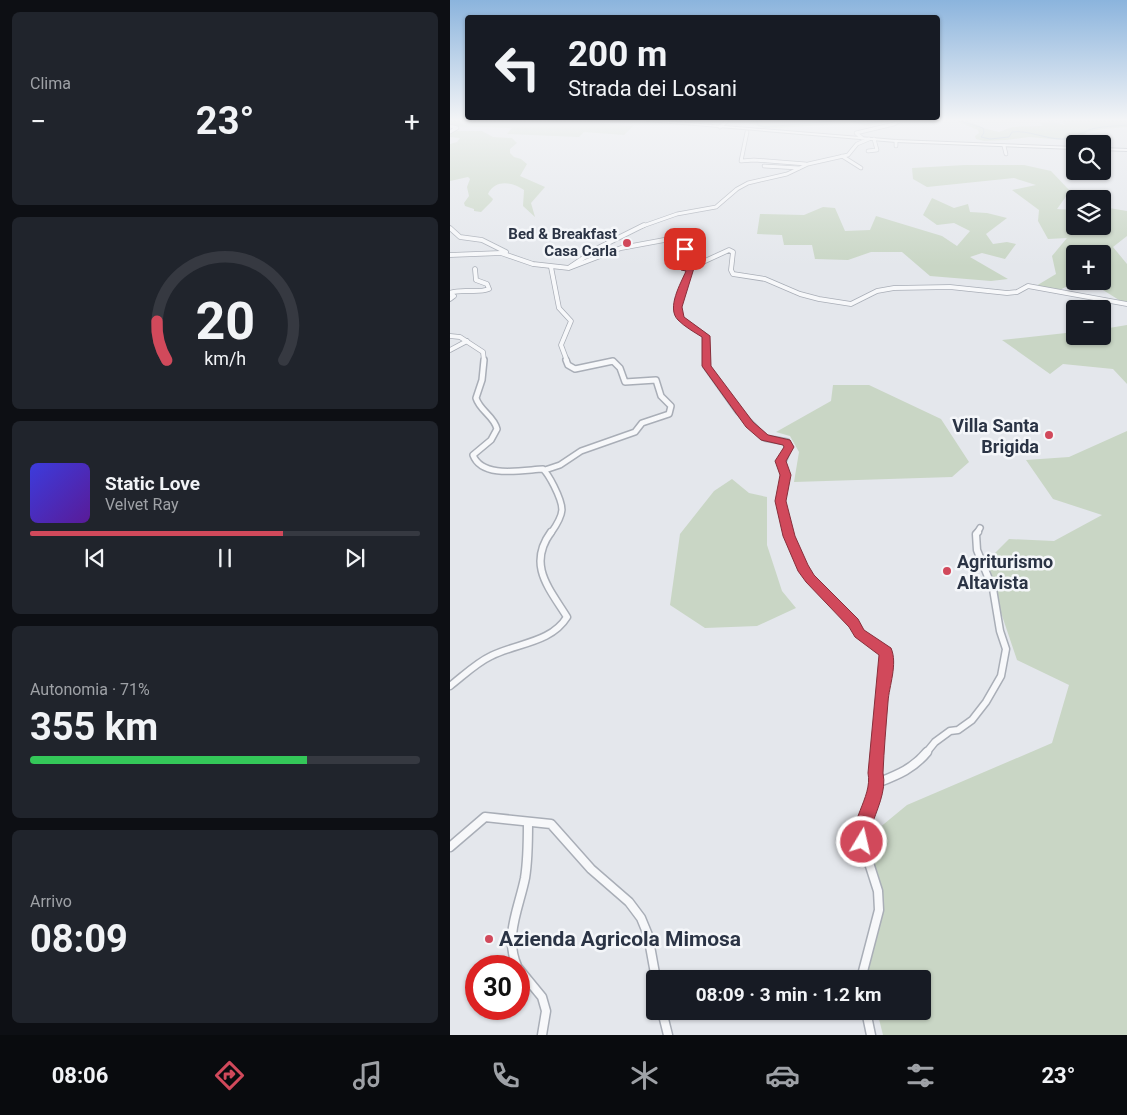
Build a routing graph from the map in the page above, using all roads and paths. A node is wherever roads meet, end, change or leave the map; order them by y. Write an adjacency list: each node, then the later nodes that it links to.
1 (797, 169): 6 (street)
2 (450, 228): 4 (street)
3 (450, 255): 4 (street)
4 (512, 256): 5 (street)
5 (551, 267): 6 (street); 15 (street)
6 (569, 268): 7 (street)
7 (690, 268): 11 (street); 18 (street)
8 (475, 269): 9 (street)
9 (450, 294): 10 (street)
10 (450, 299)
11 (1127, 304)
12 (450, 336): 13 (street)
13 (467, 342): 14 (street); 15 (street)
14 (450, 350)
15 (545, 470): 17 (street)
16 (980, 528): 18 (street)
17 (450, 686)
18 (877, 783): 23 (street)
19 (528, 823): 20 (street); 21 (street); 22 (street)
20 (450, 847)
21 (512, 955)
22 (654, 970)
23 (863, 970)
24 (530, 982): 27 (street)
25 (664, 1020): 28 (street)
26 (868, 1020): 29 (street)
27 (542, 1035)
28 (668, 1035)
29 (871, 1035)

